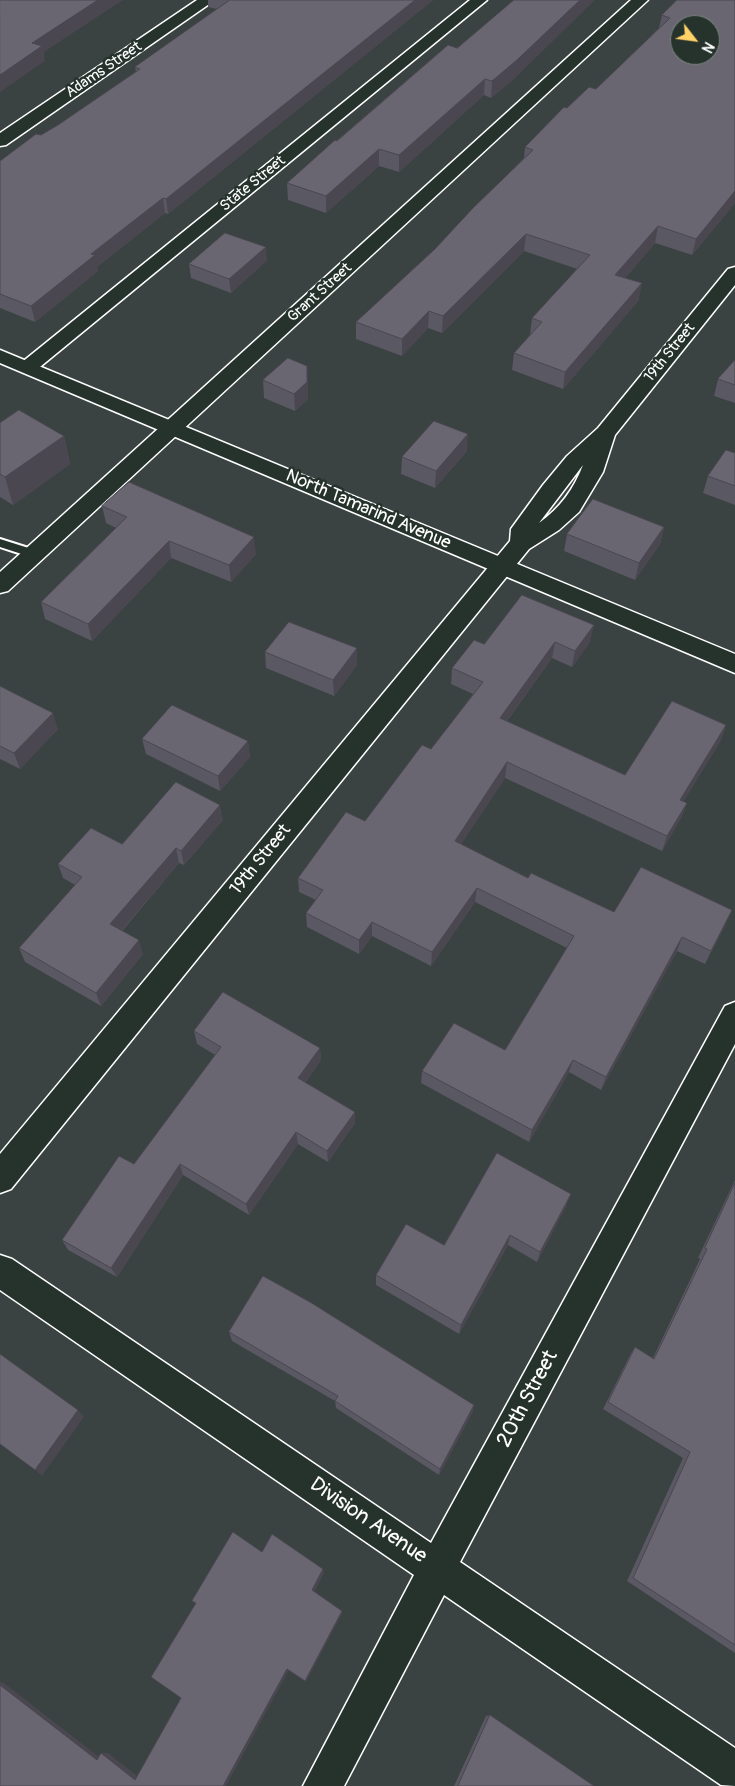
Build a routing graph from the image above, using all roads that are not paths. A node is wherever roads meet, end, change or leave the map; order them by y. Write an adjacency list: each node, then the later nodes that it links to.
1 (207, 0): 4 (street, Adams Street)
2 (479, 0): 7 (street, State Street)
3 (640, 0): 8 (street, Grant Street)
4 (0, 141)
5 (735, 273): 11 (street, 19th Street)
6 (0, 356): 7 (street, North Tamarind Avenue)
7 (28, 367): 8 (street, North Tamarind Avenue)
8 (172, 428): 10 (street, Grant Street); 11 (street, North Tamarind Avenue)
9 (0, 543): 10 (lane)
10 (34, 554): 12 (street, Grant Street)
11 (502, 566): 13 (street, North Tamarind Avenue); 15 (street, 19th Street)
12 (0, 585)
13 (735, 664)
14 (735, 1015): 17 (street, 20th Street)
15 (0, 1178)
16 (0, 1271): 17 (street, Division Avenue)
17 (437, 1568): 18 (street, Division Avenue); 19 (street, 20th Street)
18 (735, 1771)
19 (323, 1786)

